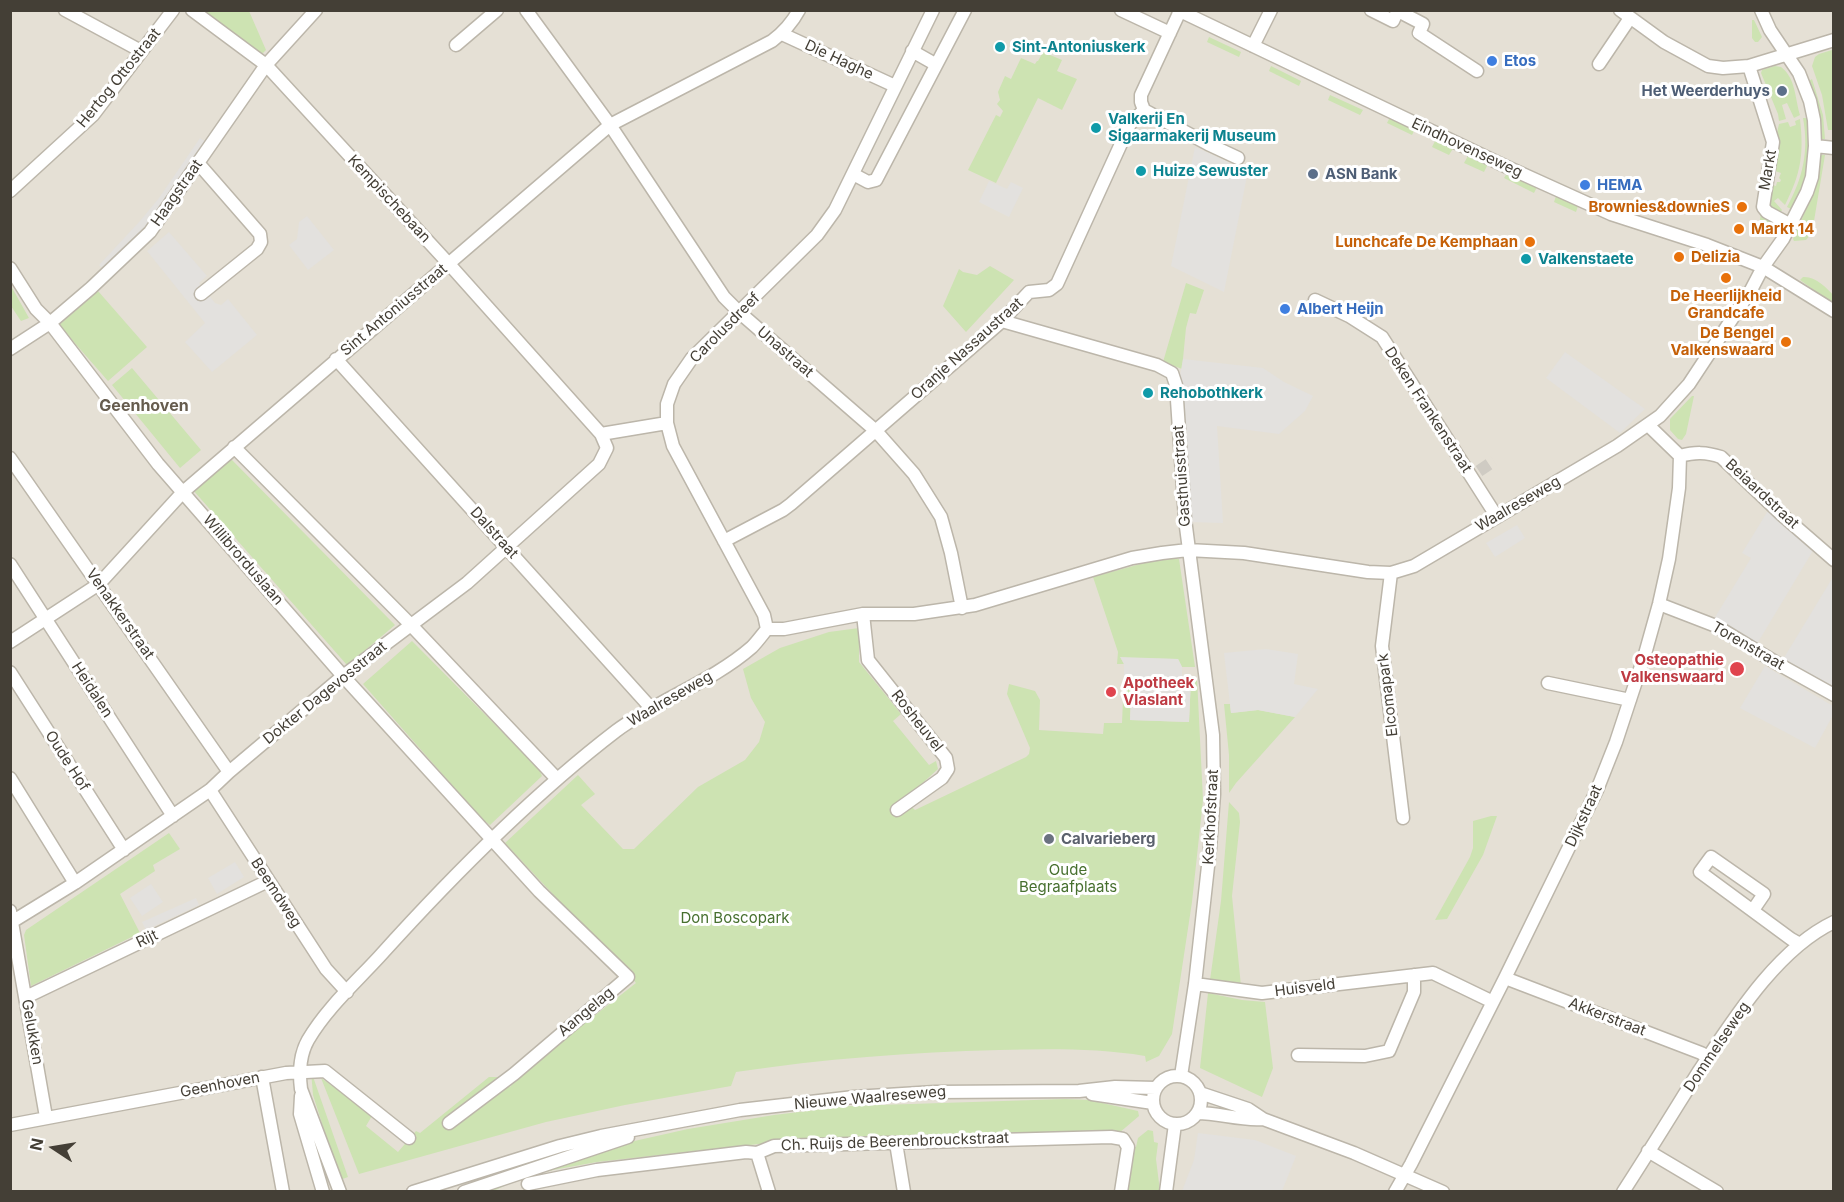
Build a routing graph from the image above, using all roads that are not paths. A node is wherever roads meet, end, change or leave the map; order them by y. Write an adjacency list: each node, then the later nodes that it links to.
1 (65, 10): 22 (street)
2 (173, 10): 22 (street, Hertog Ottostraat)
3 (192, 10): 27 (street, Kempischebaan)
4 (316, 10): 27 (street, Haagstraat)
5 (497, 10): 20 (street)
6 (526, 10): 32 (street, Unastraat)
7 (799, 10): 18 (street, Sint Antoniusstraat)
8 (933, 10): 23 (street, Carolusdreef)
9 (965, 10): 25 (street)
10 (1121, 10): 17 (street)
11 (1271, 10): 21 (street)
12 (1371, 10): 15 (street)
13 (1761, 10): 24 (street)
14 (1179, 11): 17 (street); 21 (street, Eindhovenseweg)
15 (1398, 11): 29 (street)
16 (1625, 14): 26 (street); 28 (street)
17 (1170, 33): 31 (street)
18 (782, 34): 30 (street, Die Haghe); 32 (street, Sint Antoniusstraat)
19 (1833, 40): 24 (street)
20 (456, 45)
21 (1253, 46): 41 (street, Eindhovenseweg)
22 (141, 51): 38 (street, Hertog Ottostraat)
23 (912, 51): 25 (street); 30 (street, Carolusdreef)
24 (1788, 55): 28 (street); 33 (street)
25 (935, 64): 37 (street)
26 (1599, 64)
27 (266, 65): 36 (street, Haagstraat); 40 (street, Kempischebaan)
28 (1749, 66): 39 (street, Markt)
29 (1477, 71)
30 (895, 86): 37 (street, Carolusdreef)
31 (1144, 110): 35 (street); 47 (street, Oranje Nassaustraat)
32 (610, 125): 40 (street, Sint Antoniusstraat); 46 (street, Unastraat)
33 (1815, 146): 34 (street); 39 (street)
34 (1833, 148)
35 (1238, 158)
36 (198, 163): 43 (street); 48 (street, Haagstraat)
37 (853, 174): 46 (street, Carolusdreef)
38 (10, 191)
39 (1791, 225): 41 (street)
40 (449, 264): 50 (street, Sint Antoniusstraat); 54 (street, Kempischebaan)
41 (1763, 267): 45 (street); 52 (street, Waalreseweg)
42 (10, 268): 48 (street, Willibrorduslaan)
43 (201, 294)
44 (1315, 300): 59 (street, Deken Frankenstraat)
45 (1833, 311)
46 (739, 312): 51 (street, Carolusdreef); 53 (street, Unastraat)
47 (1002, 321): 53 (street, Oranje Nassaustraat); 62 (street, Gasthuisstraat)
48 (50, 323): 49 (street, Haagstraat); 58 (street, Willibrorduslaan)
49 (10, 349)
50 (336, 359): 55 (street, Sint Antoniusstraat); 61 (street, Dalstraat)
51 (667, 423): 54 (street); 60 (street, Carolusdreef)
52 (1648, 425): 56 (street); 59 (street, Waalreseweg)
53 (876, 431): 60 (street, Oranje Nassaustraat); 68 (street, Unastraat)
54 (601, 434): 61 (street, Dokter Dagevosstraat)
55 (234, 447): 58 (street, Sint Antoniusstraat); 71 (street)
56 (1680, 456): 63 (street, Beiaardstraat); 67 (street, Dijkstraat)
57 (10, 458): 66 (street, Venakkerstraat)
58 (183, 492): 66 (street, Sint Antoniusstraat); 75 (street, Willibrorduslaan)
59 (1497, 517): 65 (street, Waalreseweg)
60 (724, 541): 72 (street, Carolusdreef)
61 (506, 547): 71 (street, Dokter Dagevosstraat); 79 (street, Dalstraat)
62 (1188, 551): 65 (street, Waalreseweg); 68 (street, Waalreseweg); 97 (street, Kerkhofstraat)
63 (1833, 560)
64 (10, 564): 70 (street, Heidalen)
65 (1391, 573): 86 (street, Elcomapark)
66 (99, 584): 70 (street, Sint Antoniusstraat); 80 (street, Venakkerstraat)
67 (1659, 604): 77 (street, Torenstraat); 78 (street, Dijkstraat)
68 (962, 608): 69 (street, Waalreseweg)
69 (863, 614): 72 (street, Waalreseweg); 84 (street, Rosheuvel)
70 (46, 619): 73 (street, Sint Antoniusstraat); 85 (street, Heidalen)
71 (410, 624): 75 (street, Dokter Dagevosstraat); 82 (street)
72 (767, 629): 79 (street, Waalreseweg)
73 (10, 642)
74 (10, 672): 88 (street, Oude Hof)
75 (343, 676): 80 (street, Dokter Dagevosstraat); 87 (street, Willibrorduslaan)
76 (1548, 683): 78 (street)
77 (1833, 695)
78 (1630, 700): 96 (street, Dijkstraat)
79 (651, 708): 82 (street, Waalreseweg)
80 (228, 772): 83 (street, Dokter Dagevosstraat)
81 (10, 778): 90 (street)
82 (557, 779): 87 (street, Waalreseweg)
83 (210, 790): 85 (street, Dokter Dagevosstraat); 89 (street, Beemdweg)
84 (897, 810)
85 (173, 816): 88 (street, Dokter Dagevosstraat)
86 (1403, 818)
87 (492, 839): 98 (street, Waalreseweg); 114 (street, Aangelag)
88 (124, 850): 90 (street, Dokter Dagevosstraat)
89 (268, 881): 98 (street, Beemdweg); 99 (street, Rijt)
90 (75, 883): 92 (street, Dokter Dagevosstraat)
91 (1753, 910): 91 (street); 94 (street)
92 (11, 918): 99 (street, Gelukken)
93 (1833, 922): 94 (street, Dommelseweg)
94 (1800, 944): 102 (street, Dommelseweg)
95 (1414, 975): 97 (street, Huisveld); 100 (street, Huisveld); 101 (street)
96 (1505, 978): 100 (street, Dijkstraat); 102 (street, Akkerstraat)
97 (1196, 984): 104 (street, Kerkhofstraat)
98 (347, 992): 103 (street, Waalreseweg)
99 (26, 997): 112 (street, Gelukken)
100 (1493, 1002): 122 (street, Dijkstraat)
101 (1299, 1055)
102 (1708, 1057): 120 (street, Dommelseweg)
103 (299, 1072): 105 (street, Geenhoven); 107 (street, Waalreseweg); 118 (street, Geenhoven)
104 (1182, 1076): 106 (street); 109 (street)
105 (262, 1077): 112 (street, Geenhoven); 124 (street)
106 (1156, 1088): 108 (street, Nieuwe Waalreseweg); 110 (street)
107 (301, 1089): 125 (street, Waalreseweg); 126 (street, Waalreseweg)
108 (1079, 1091): 110 (street, Nieuwe Waalreseweg); 117 (street, Nieuwe Waalreseweg)
109 (1200, 1093): 111 (street); 113 (street)
110 (1153, 1103): 115 (street)
111 (1197, 1113): 113 (street); 115 (street)
112 (46, 1118): 116 (street, Geenhoven)
113 (1263, 1119): 122 (street)
114 (449, 1123)
115 (1175, 1124): 132 (street)
116 (10, 1125)
117 (663, 1125): 127 (street, Nieuwe Waalreseweg); 128 (street, Nieuwe Waalreseweg)
118 (409, 1138)
119 (896, 1143): 121 (street, Ch. Ruijs de Beerenbrouckstraat); 130 (street); 131 (street, Ch. Ruijs de Beerenbrouckstraat)
120 (1648, 1151): 135 (street, Dommelseweg); 136 (street)
121 (758, 1153): 123 (street, Ch. Ruijs de Beerenbrouckstraat); 129 (street)
122 (1405, 1174): 133 (street, Dijkstraat); 134 (street)
123 (528, 1184)
124 (283, 1191)
125 (323, 1191)
126 (340, 1191)
127 (413, 1191)
128 (464, 1191)
129 (769, 1191)
130 (904, 1191)
131 (1121, 1191)
132 (1166, 1191)
133 (1395, 1191)
134 (1443, 1191)
135 (1623, 1191)
136 (1717, 1191)

